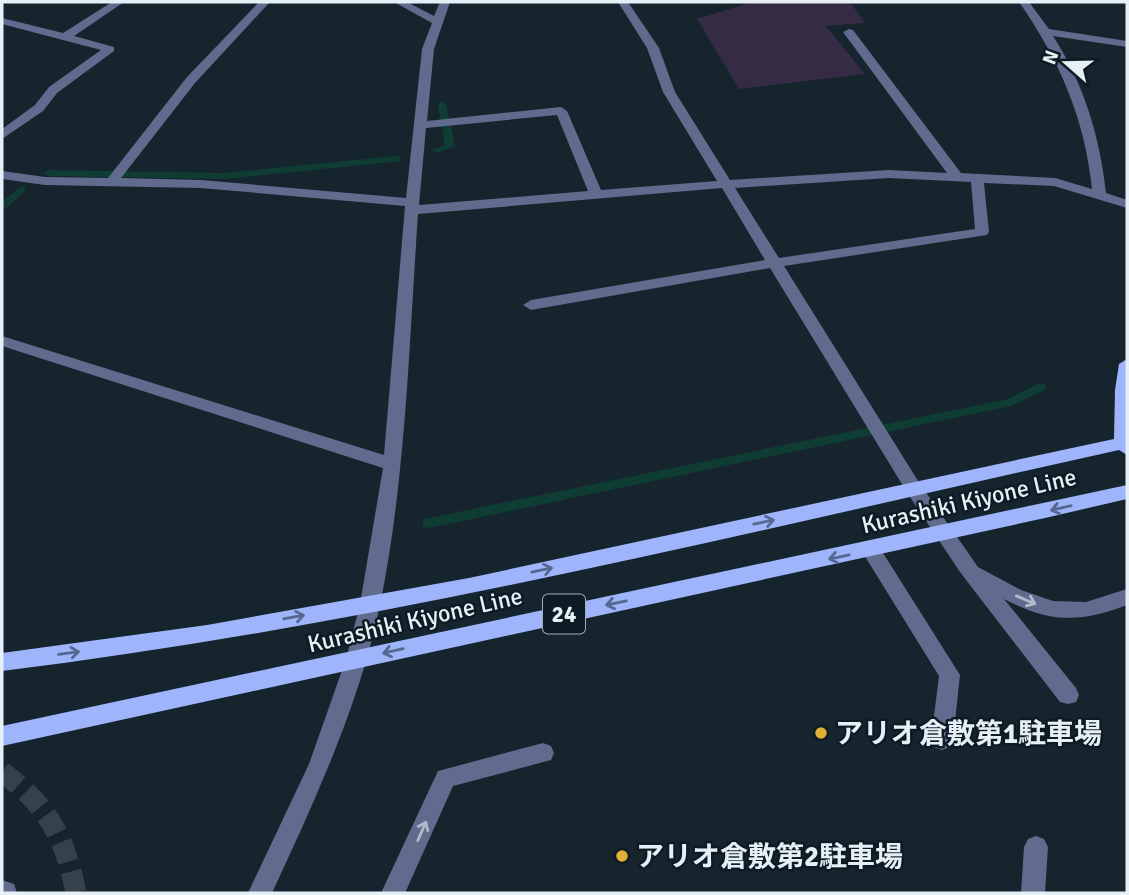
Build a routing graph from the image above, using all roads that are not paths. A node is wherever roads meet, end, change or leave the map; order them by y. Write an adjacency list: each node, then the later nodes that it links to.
1 (119, 2): 11 (street)
2 (265, 2): 16 (street)
3 (399, 2): 8 (street)
4 (445, 2): 8 (street)
5 (623, 2): 19 (street)
6 (1024, 2): 10 (street)
7 (2, 21): 11 (street)
8 (436, 21): 13 (street)
9 (849, 32): 17 (street)
10 (1047, 32): 12 (street); 21 (street)
11 (64, 38): 14 (street)
12 (1127, 44)
13 (419, 125): 22 (street); 24 (street)
14 (2, 135)
15 (8, 176): 16 (street); 20 (street)
16 (116, 177): 24 (street)
17 (957, 177): 18 (street); 19 (street)
18 (977, 178): 21 (street); 25 (street)
19 (726, 184): 22 (street); 25 (street)
20 (2, 188)
21 (1099, 194): 23 (street)
22 (596, 195): 24 (street)
23 (1127, 204)
24 (412, 206): 30 (street)
25 (774, 262): 26 (street); 31 (street)
26 (531, 305)
27 (2, 341): 30 (street)
28 (1127, 364): 29 (main road, Kurashiki Kiyone Line / 24)
29 (1126, 445): 31 (main road, Kurashiki Kiyone Line / 24)
30 (392, 464): 37 (street)
31 (914, 489): 33 (street); 37 (main road, Kurashiki Kiyone Line / 24, one-way to 31)
32 (1127, 492): 33 (main road, Kurashiki Kiyone Line / 24, one-way to 33)
33 (944, 535): 34 (main road, Kurashiki Kiyone Line / 24); 35 (street)
34 (871, 550): 38 (main road, Kurashiki Kiyone Line / 24, one-way to 38); 42 (street)
35 (967, 567): 36 (street, one-way to 36); 40 (street)
36 (1127, 597)
37 (370, 604): 38 (street); 39 (main road, Kurashiki Kiyone Line / 24, one-way to 37)
38 (356, 659): 41 (main road, Kurashiki Kiyone Line / 24); 45 (street)
39 (2, 662)
40 (1068, 695)
41 (2, 736)
42 (942, 740)
43 (543, 753): 46 (street, one-way to 43)
44 (1036, 847): 47 (street)
45 (260, 893)
46 (393, 893)
47 (1033, 893)

